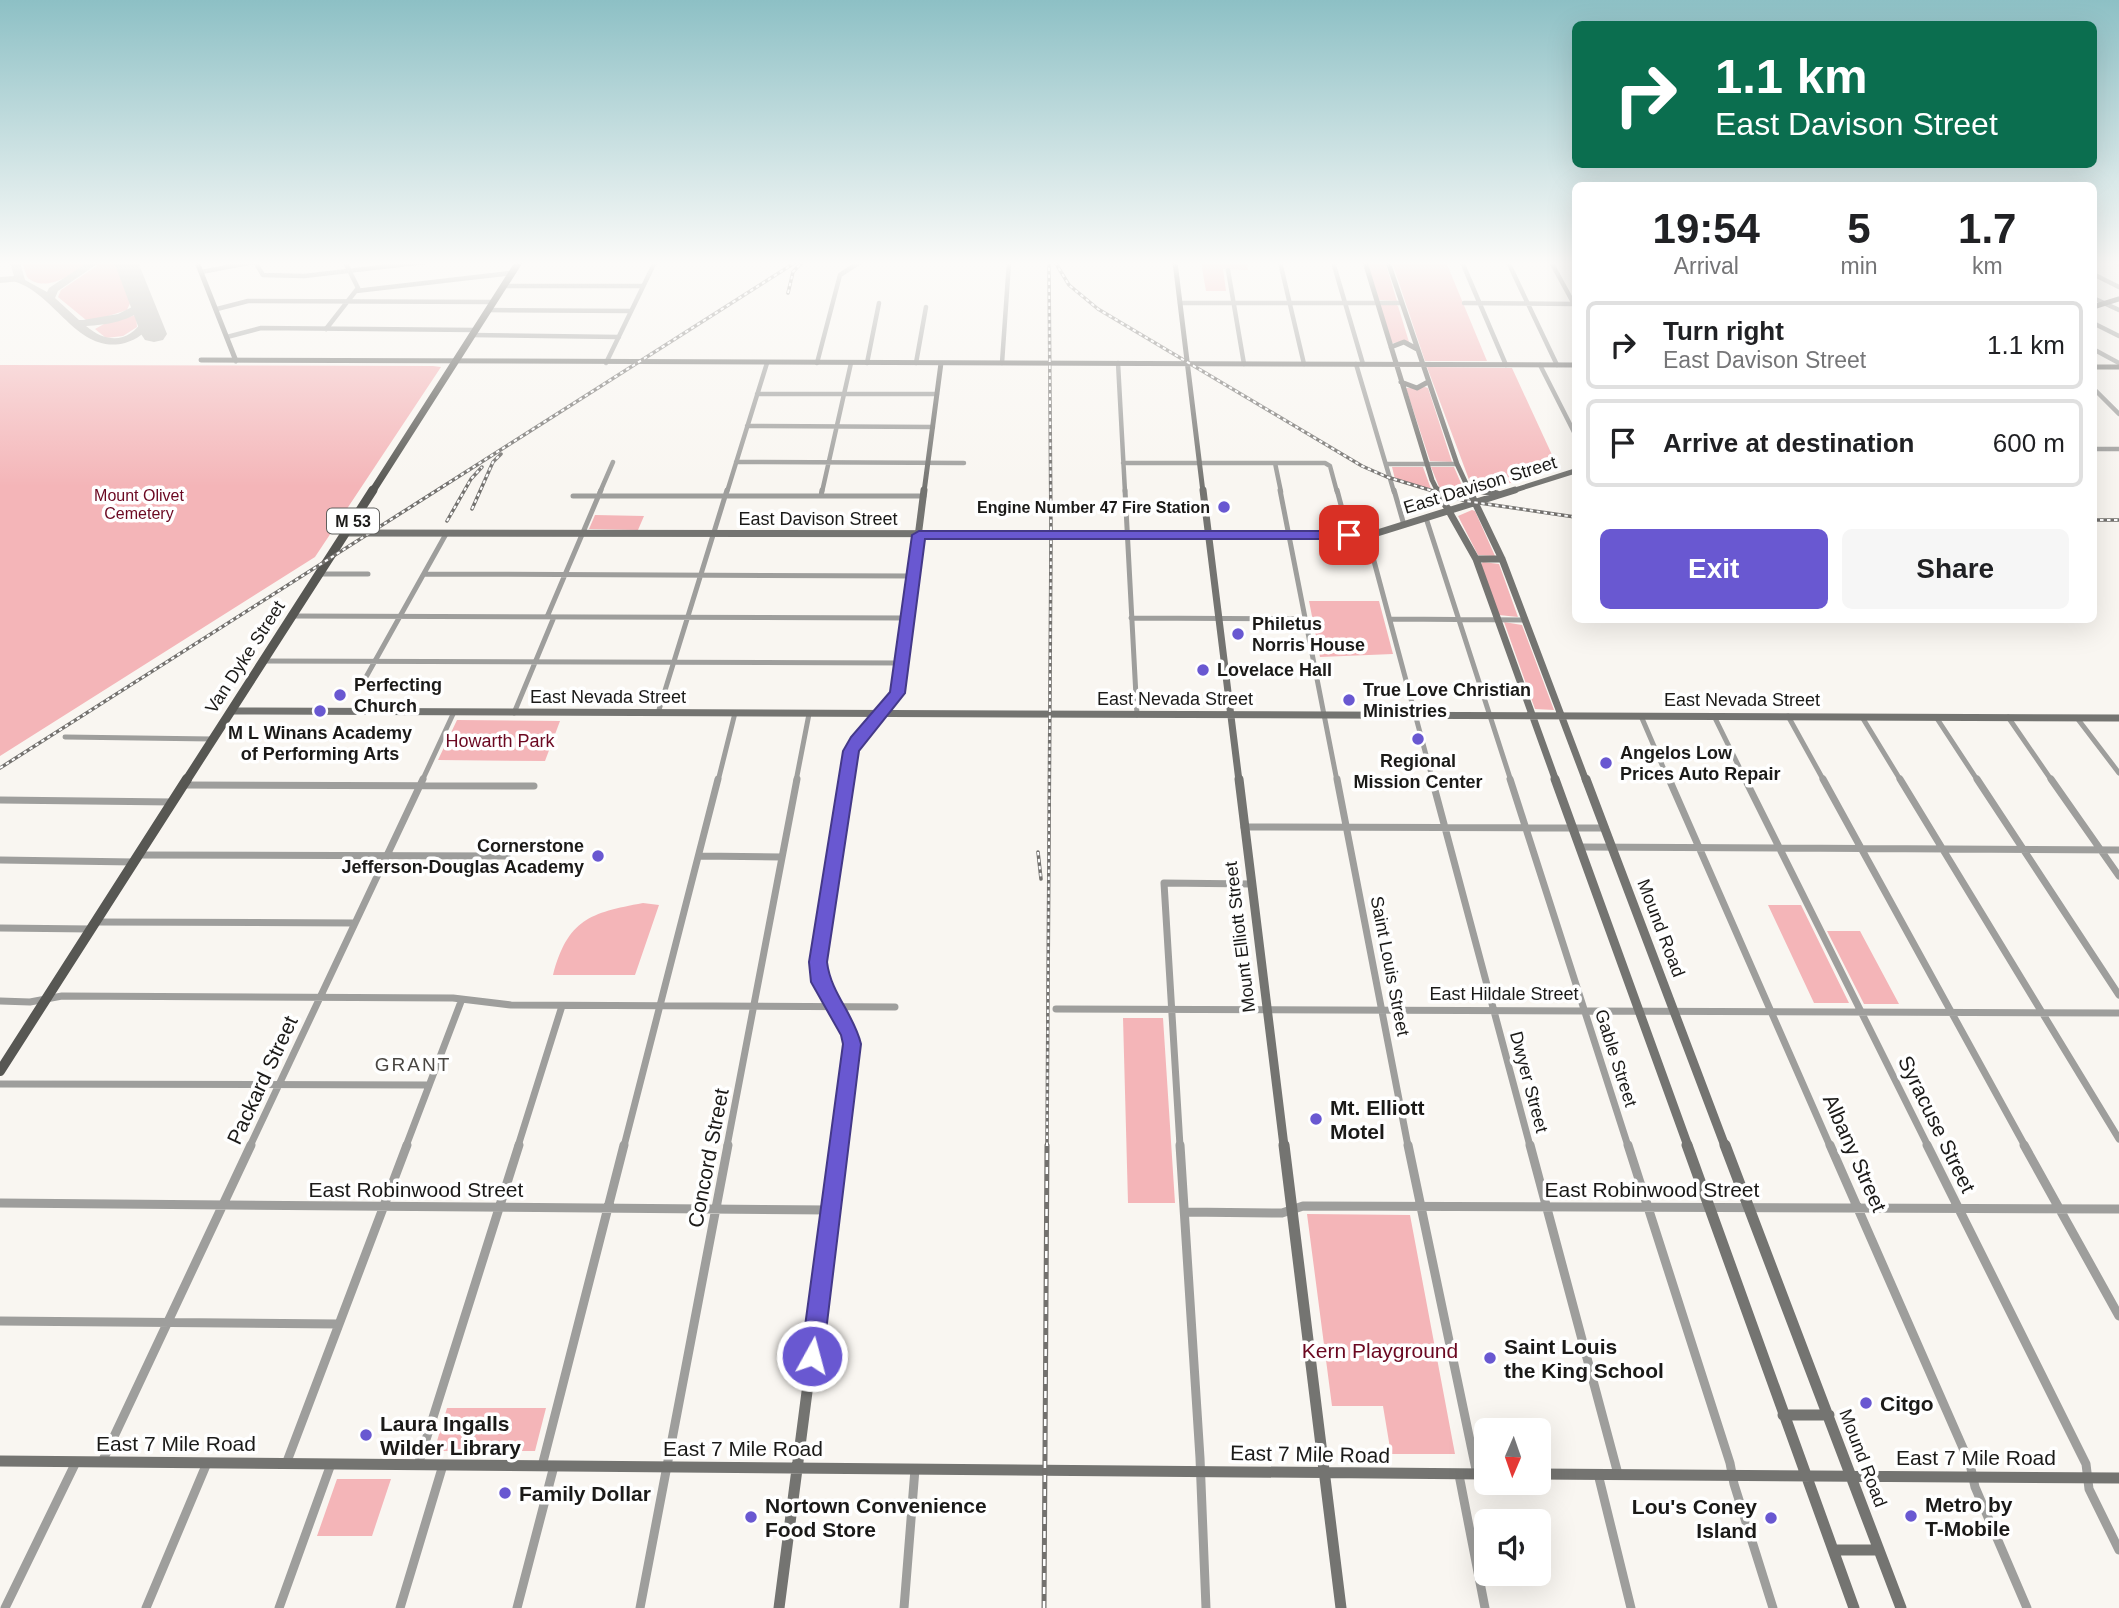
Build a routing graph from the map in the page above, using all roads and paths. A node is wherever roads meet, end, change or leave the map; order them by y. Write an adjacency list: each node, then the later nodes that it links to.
1 (228, 337): 20 (street)
2 (470, 337): 21 (main road, Van Dyke Street / M 53)
3 (619, 337): 22 (street)
4 (824, 337): 24 (street)
5 (872, 337): 26 (street)
6 (921, 337): 27 (street)
7 (1004, 337): 29 (street)
8 (1184, 337): 31 (street, Mount Elliott Street)
9 (1240, 337): 32 (street)
10 (1297, 337): 33 (street)
11 (1353, 337): 34 (street)
12 (1388, 337): 16 (street)
13 (1413, 337): 17 (street, Mound Road)
14 (1495, 337): 37 (street)
15 (1543, 337): 39 (street)
16 (1391, 347): 17 (street); 35 (street)
17 (1417, 349): 36 (street, Mound Road)
18 (2097, 351): 41 (street)
19 (201, 360): 20 (street)
20 (233, 360): 21 (street)
21 (454, 362): 22 (street); 79 (main road, Van Dyke Street / M 53)
22 (607, 363): 23 (street)
23 (767, 363): 24 (street); 46 (street)
24 (817, 363): 25 (street)
25 (851, 363): 26 (street); 47 (street)
26 (867, 363): 27 (street)
27 (916, 363): 28 (street)
28 (941, 363): 29 (street); 48 (street)
29 (1002, 363): 30 (street)
30 (1118, 363): 31 (street); 61 (street)
31 (1187, 364): 32 (street); 62 (street, Mount Elliott Street)
32 (1244, 364): 33 (street)
33 (1304, 364): 34 (street)
34 (1359, 364): 35 (street); 64 (street)
35 (1396, 364): 36 (street); 44 (street)
36 (1422, 364): 37 (street); 43 (street, Mound Road)
37 (1506, 365): 38 (street)
38 (1540, 365): 39 (street); 53 (street)
39 (1557, 365): 40 (street)
40 (1572, 365)
41 (2119, 365): 42 (street)
42 (2097, 367)
43 (1428, 382): 44 (street); 66 (street, Mound Road)
44 (1401, 383): 65 (street)
45 (2097, 392): 49 (street)
46 (757, 394): 47 (street); 50 (street)
47 (844, 394): 48 (street); 51 (street)
48 (937, 394): 52 (street)
49 (2119, 414)
50 (747, 426): 51 (street); 57 (street)
51 (836, 427): 52 (street); 58 (street)
52 (933, 427): 59 (street)
53 (1572, 428)
54 (2097, 449): 55 (street)
55 (2119, 449)
56 (613, 462): 69 (street)
57 (736, 462): 58 (street); 72 (street)
58 (829, 463): 59 (street); 73 (street)
59 (928, 463): 60 (street); 74 (street)
60 (964, 463)
61 (1123, 463): 62 (street); 88 (street)
62 (1199, 463): 63 (street); 84 (street, Mount Elliott Street)
63 (1275, 463): 85 (street, Saint Louis Street); 86 (street)
64 (1386, 464): 65 (street); 78 (street)
65 (1427, 464): 66 (street); 76 (street)
66 (1458, 464): 68 (street, Mound Road)
67 (1572, 472): 70 (street, East Davison Street)
68 (1466, 487): 70 (street); 75 (street, Mound Road)
69 (599, 495): 71 (street); 72 (street); 81 (street)
70 (1500, 495): 75 (street, East Davison Street)
71 (573, 496)
72 (726, 496): 73 (street); 82 (street)
73 (821, 496): 74 (street)
74 (924, 496): 83 (street)
75 (1475, 504): 76 (street, East Davison Street); 90 (street, Mound Road)
76 (1449, 511): 77 (street, East Davison Street); 89 (street)
77 (1426, 518): 78 (street, East Davison Street); 107 (street, Gable Street)
78 (1404, 525): 87 (street, East Davison Street)
79 (345, 533): 80 (street, East Davison Street); 91 (main road, Van Dyke Street / M 53)
80 (446, 534): 81 (street, East Davison Street); 93 (street)
81 (582, 534): 82 (street, East Davison Street); 94 (street)
82 (714, 534): 83 (street, East Davison Street); 95 (street)
83 (919, 535): 88 (street, East Davison Street); 96 (street)
84 (1208, 535): 85 (street, East Davison Street); 88 (street, East Davison Street); 104 (street, Mount Elliott Street)
85 (1289, 535): 86 (street, East Davison Street); 105 (street, Saint Louis Street)
86 (1349, 535): 87 (street, East Davison Street)
87 (1367, 535): 106 (street, Dwyer Street)
88 (1127, 536): 103 (street)
89 (1476, 559): 90 (street); 108 (street)
90 (1502, 559): 109 (street, Mound Road)
91 (319, 574): 92 (street); 97 (main road, Van Dyke Street / M 53)
92 (369, 574)
93 (424, 574): 94 (street); 98 (street)
94 (565, 575): 95 (street); 99 (street)
95 (701, 575): 96 (street); 101 (street)
96 (913, 576): 102 (street)
97 (292, 616): 98 (street); 110 (main road, Van Dyke Street / M 53)
98 (400, 616): 99 (street); 111 (street)
99 (547, 617): 100 (street)
100 (554, 617): 101 (street); 112 (street)
101 (688, 617): 102 (street); 113 (street)
102 (908, 618): 114 (street)
103 (1131, 618): 104 (street); 123 (street)
104 (1219, 619): 105 (street); 124 (street, Mount Elliott Street)
105 (1305, 619): 125 (street, Saint Louis Street)
106 (1390, 619): 107 (street); 126 (street, Dwyer Street)
107 (1458, 620): 108 (street); 127 (street, Gable Street)
108 (1499, 620): 109 (street); 128 (street)
109 (1525, 620): 129 (street, Mound Road)
110 (263, 661): 111 (street); 116 (main road, Van Dyke Street / M 53)
111 (374, 662): 112 (street); 115 (street)
112 (536, 662): 113 (street); 118 (street)
113 (674, 662): 114 (street); 119 (street)
114 (902, 663): 122 (street)
115 (360, 686)
116 (231, 710): 117 (street, East Nevada Street); 139 (main road, Van Dyke Street / M 53)
117 (454, 712): 118 (street, East Nevada Street); 142 (street, Packard Street)
118 (514, 713): 119 (street, East Nevada Street)
119 (658, 713): 120 (street, East Nevada Street)
120 (735, 713): 121 (street, East Nevada Street); 163 (street)
121 (809, 714): 122 (street, East Nevada Street); 164 (street, Concord Street)
122 (881, 714): 123 (street, East Nevada Street); 179 (street)
123 (1137, 715): 124 (street, East Nevada Street)
124 (1230, 715): 125 (street, East Nevada Street); 146 (street, Mount Elliott Street)
125 (1324, 715): 126 (street, East Nevada Street); 147 (street, Saint Louis Street)
126 (1415, 715): 127 (street, East Nevada Street); 148 (street, Dwyer Street)
127 (1489, 715): 128 (street, East Nevada Street); 149 (street, Gable Street)
128 (1533, 715): 129 (street, East Nevada Street); 150 (street)
129 (1562, 715): 130 (street, East Nevada Street); 151 (street, Mound Road)
130 (1641, 716): 131 (street, East Nevada Street); 154 (street, Albany Street)
131 (1714, 716): 132 (street, East Nevada Street); 155 (street, Syracuse Street)
132 (1788, 716): 133 (street, East Nevada Street); 156 (street)
133 (1862, 717): 134 (street, East Nevada Street); 157 (street)
134 (1936, 717): 135 (street, East Nevada Street); 158 (street)
135 (2008, 718): 136 (street, East Nevada Street); 159 (street)
136 (2077, 718): 137 (street, East Nevada Street); 140 (street)
137 (2119, 718)
138 (65, 737): 139 (street)
139 (212, 739): 141 (main road, Van Dyke Street / M 53)
140 (2119, 773)
141 (183, 785): 142 (street); 145 (main road, Van Dyke Street / M 53)
142 (420, 786): 143 (street); 161 (street, Packard Street)
143 (534, 786)
144 (0, 800): 145 (street)
145 (173, 802): 165 (main road, Van Dyke Street / M 53)
146 (1244, 827): 147 (street); 168 (street, Mount Elliott Street)
147 (1346, 827): 148 (street); 183 (street, Saint Louis Street)
148 (1445, 828): 149 (street); 186 (street, Dwyer Street)
149 (1526, 828): 150 (street); 187 (street, Gable Street)
150 (1573, 828): 151 (street); 152 (street)
151 (1605, 828): 153 (street, Mound Road)
152 (1580, 847): 153 (street); 188 (street)
153 (1612, 847): 154 (street); 189 (street, Mound Road)
154 (1698, 848): 155 (street); 190 (street, Albany Street)
155 (1780, 848): 156 (street); 191 (street, Syracuse Street)
156 (1861, 849): 157 (street); 192 (street)
157 (1942, 849): 158 (street); 193 (street)
158 (2024, 850): 159 (street); 172 (street)
159 (2101, 850): 160 (street); 167 (street)
160 (2119, 850)
161 (387, 856): 162 (street); 165 (street); 169 (street, Packard Street)
162 (507, 856)
163 (699, 856): 164 (street); 178 (street)
164 (782, 857): 180 (street, Concord Street)
165 (136, 858): 166 (street); 170 (main road, Van Dyke Street / M 53)
166 (0, 860)
167 (2119, 876)
168 (1252, 884): 184 (street); 185 (street, Mount Elliott Street)
169 (355, 923): 170 (street); 173 (street, Packard Street)
170 (93, 925): 171 (street); 175 (main road, Van Dyke Street / M 53)
171 (0, 928)
172 (2119, 995)
173 (320, 997): 174 (street); 175 (street); 197 (street, Packard Street)
174 (462, 999): 177 (street); 198 (street)
175 (46, 1000): 176 (street); 195 (main road, Van Dyke Street / M 53)
176 (0, 1001)
177 (562, 1006): 178 (street); 203 (street)
178 (661, 1006): 180 (street); 209 (street)
179 (833, 1006): 180 (street); 181 (street); 216 (street)
180 (754, 1007): 213 (street, Concord Street)
181 (895, 1007)
182 (1056, 1009): 184 (street, East Hildale Street)
183 (1382, 1009): 185 (street, East Hildale Street); 186 (street, East Hildale Street); 204 (street, Saint Louis Street)
184 (1172, 1010): 185 (street, East Hildale Street); 217 (street)
185 (1267, 1010): 214 (street, Mount Elliott Street)
186 (1493, 1010): 187 (street, East Hildale Street); 205 (street, Dwyer Street)
187 (1584, 1010): 188 (street, East Hildale Street); 206 (street, Gable Street)
188 (1638, 1010): 189 (street, East Hildale Street); 210 (street)
189 (1674, 1010): 190 (street, East Hildale Street); 207 (street, Mound Road)
190 (1771, 1011): 191 (street, East Hildale Street); 208 (street, Albany Street)
191 (1861, 1012): 192 (street, East Hildale Street); 211 (street, Syracuse Street)
192 (1951, 1012): 193 (street, East Hildale Street); 212 (street)
193 (2042, 1013): 194 (street, East Hildale Street); 199 (street)
194 (2119, 1013)
195 (0, 1071)
196 (0, 1084): 197 (street)
197 (279, 1084): 198 (street); 201 (street, Packard Street)
198 (429, 1085): 202 (street)
199 (2119, 1139)
200 (0, 1203): 201 (street, East Robinwood Street)
201 (222, 1205): 202 (street, East Robinwood Street); 220 (street, Packard Street)
202 (383, 1206): 203 (street, East Robinwood Street); 221 (street)
203 (499, 1206): 209 (street, East Robinwood Street); 231 (street)
204 (1420, 1206): 205 (street, East Robinwood Street); 214 (street, East Robinwood Street); 224 (street, Saint Louis Street)
205 (1546, 1207): 206 (street, East Robinwood Street); 242 (street, Dwyer Street)
206 (1647, 1207): 210 (street, East Robinwood Street); 244 (street, Gable Street)
207 (1749, 1207): 208 (street, East Robinwood Street); 210 (street, East Robinwood Street); 223 (street, Mound Road)
208 (1857, 1207): 211 (street, East Robinwood Street); 247 (street, Albany Street)
209 (609, 1208): 213 (street, East Robinwood Street); 233 (street)
210 (1709, 1208): 222 (street)
211 (1959, 1208): 212 (street, East Robinwood Street); 248 (street, Syracuse Street)
212 (2060, 1208): 215 (street, East Robinwood Street); 218 (street)
213 (716, 1209): 216 (street, East Robinwood Street); 234 (street, Concord Street)
214 (1293, 1209): 217 (street, East Robinwood Street); 238 (street, Mount Elliott Street)
215 (2119, 1209)
216 (831, 1210): 235 (street)
217 (1185, 1212): 237 (street)
218 (2119, 1315)
219 (0, 1321): 220 (street)
220 (167, 1323): 221 (street); 227 (street, Packard Street)
221 (339, 1324): 229 (street)
222 (1783, 1415): 223 (street); 245 (street)
223 (1829, 1415): 246 (street, Mound Road)
224 (1474, 1443)
225 (0, 1461): 226 (street, East 7 Mile Road)
226 (76, 1462): 227 (street, East 7 Mile Road); 254 (street)
227 (102, 1462): 228 (street, East 7 Mile Road)
228 (207, 1463): 229 (street, East 7 Mile Road); 255 (street)
229 (286, 1464): 230 (street, East 7 Mile Road)
230 (331, 1464): 231 (street, East 7 Mile Road); 256 (street)
231 (418, 1465): 232 (street, East 7 Mile Road)
232 (443, 1465): 233 (street, East 7 Mile Road); 257 (street)
233 (548, 1466): 234 (street, East 7 Mile Road); 258 (street)
234 (668, 1467): 235 (street, East 7 Mile Road); 259 (street, Concord Street)
235 (798, 1468): 236 (street, East 7 Mile Road); 260 (street)
236 (915, 1469): 237 (street, East 7 Mile Road); 261 (street)
237 (1200, 1472): 238 (street, East 7 Mile Road); 262 (street)
238 (1325, 1474): 243 (street, East 7 Mile Road); 263 (street, Mount Elliott Street)
239 (1474, 1474): 243 (street, East 7 Mile Road)
240 (1551, 1474): 241 (street, East 7 Mile Road)
241 (1598, 1474): 242 (street, East 7 Mile Road); 265 (street)
242 (1618, 1474): 244 (street, East 7 Mile Road)
243 (1459, 1475): 264 (street)
244 (1732, 1475): 245 (street, East 7 Mile Road); 266 (street, Gable Street)
245 (1805, 1476): 246 (street, East 7 Mile Road); 250 (street)
246 (1852, 1476): 247 (street, East 7 Mile Road); 251 (street, Mound Road)
247 (1973, 1476): 248 (street, East 7 Mile Road); 253 (street, Albany Street)
248 (2088, 1478): 249 (street, East 7 Mile Road); 252 (street, Syracuse Street)
249 (2119, 1478)
250 (1833, 1550): 251 (street); 267 (street)
251 (1880, 1550): 268 (street, Mound Road)
252 (2119, 1550)
253 (2026, 1605)
254 (5, 1608)
255 (146, 1608)
256 (279, 1608)
257 (400, 1608)
258 (517, 1608)
259 (640, 1608)
260 (779, 1608)
261 (904, 1608)
262 (1206, 1608)
263 (1341, 1608)
264 (1485, 1608)
265 (1631, 1608)
266 (1773, 1608)
267 (1854, 1608)
268 (1901, 1608)

